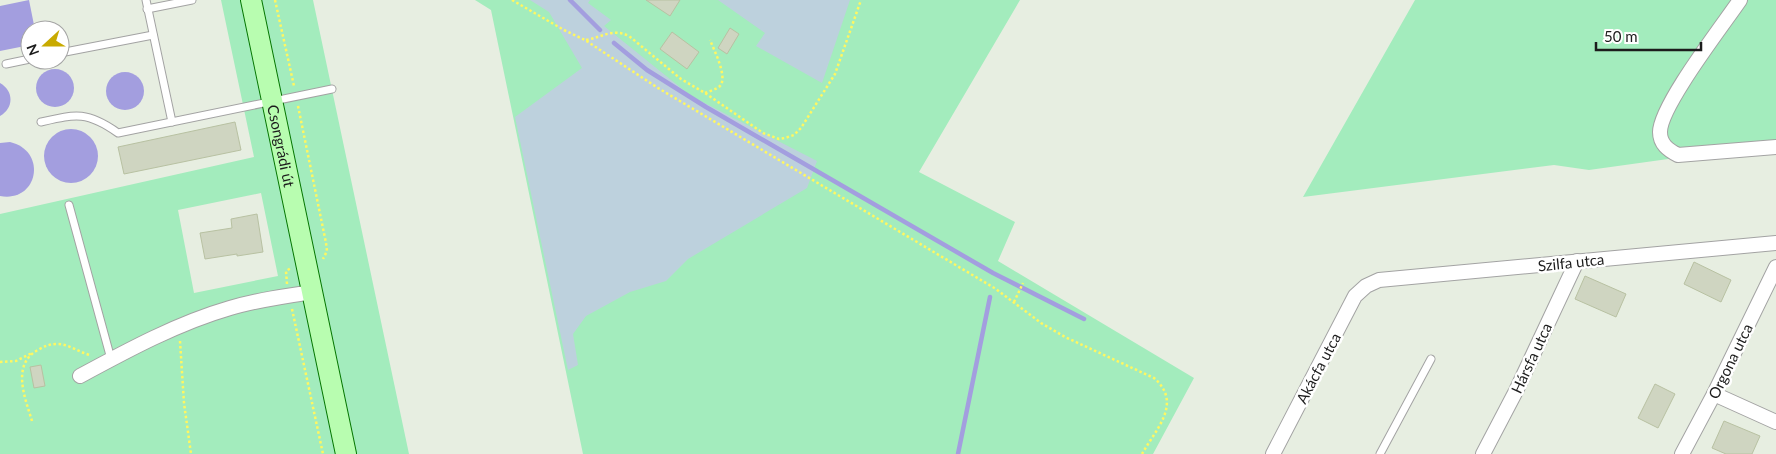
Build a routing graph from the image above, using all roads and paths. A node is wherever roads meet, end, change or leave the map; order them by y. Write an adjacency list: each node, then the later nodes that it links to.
1 (146, 0): 7 (lane)
2 (192, 0): 7 (lane)
3 (251, 0): 16 (main road, Csongrádi út)
4 (512, 0): 9 (path)
5 (861, 0): 15 (path)
6 (1740, 0): 19 (street)
7 (147, 9): 8 (lane)
8 (152, 35): 11 (lane); 18 (lane)
9 (585, 40): 15 (path); 27 (path)
10 (710, 40): 15 (path)
11 (70, 51)
12 (20, 61): 13 (lane)
13 (6, 64)
14 (332, 89): 16 (lane)
15 (706, 93)
16 (272, 102): 18 (lane); 26 (main road, Csongrádi út)
17 (41, 122): 18 (lane)
18 (172, 122)
19 (1776, 147)
20 (69, 205): 30 (lane)
21 (1776, 243): 22 (street, Szilfa utca)
22 (1576, 261): 25 (street, Szilfa utca); 42 (street, Hársfa utca)
23 (1776, 267): 34 (street, Orgona utca)
24 (1023, 283): 27 (path)
25 (1366, 286): 40 (street, Akácfa utca)
26 (313, 292): 28 (street); 38 (main road, Csongrádi út)
27 (1014, 302): 39 (path)
28 (179, 327): 30 (street); 37 (path)
29 (36, 351): 30 (path); 32 (path); 35 (path)
30 (111, 359): 33 (street)
31 (1431, 359): 41 (lane)
32 (0, 362)
33 (80, 376)
34 (1714, 394): 36 (street); 43 (street, Orgona utca)
35 (32, 421)
36 (1776, 422)
37 (191, 454)
38 (346, 454)
39 (1142, 454)
40 (1273, 454)
41 (1380, 454)
42 (1483, 454)
43 (1682, 454)

